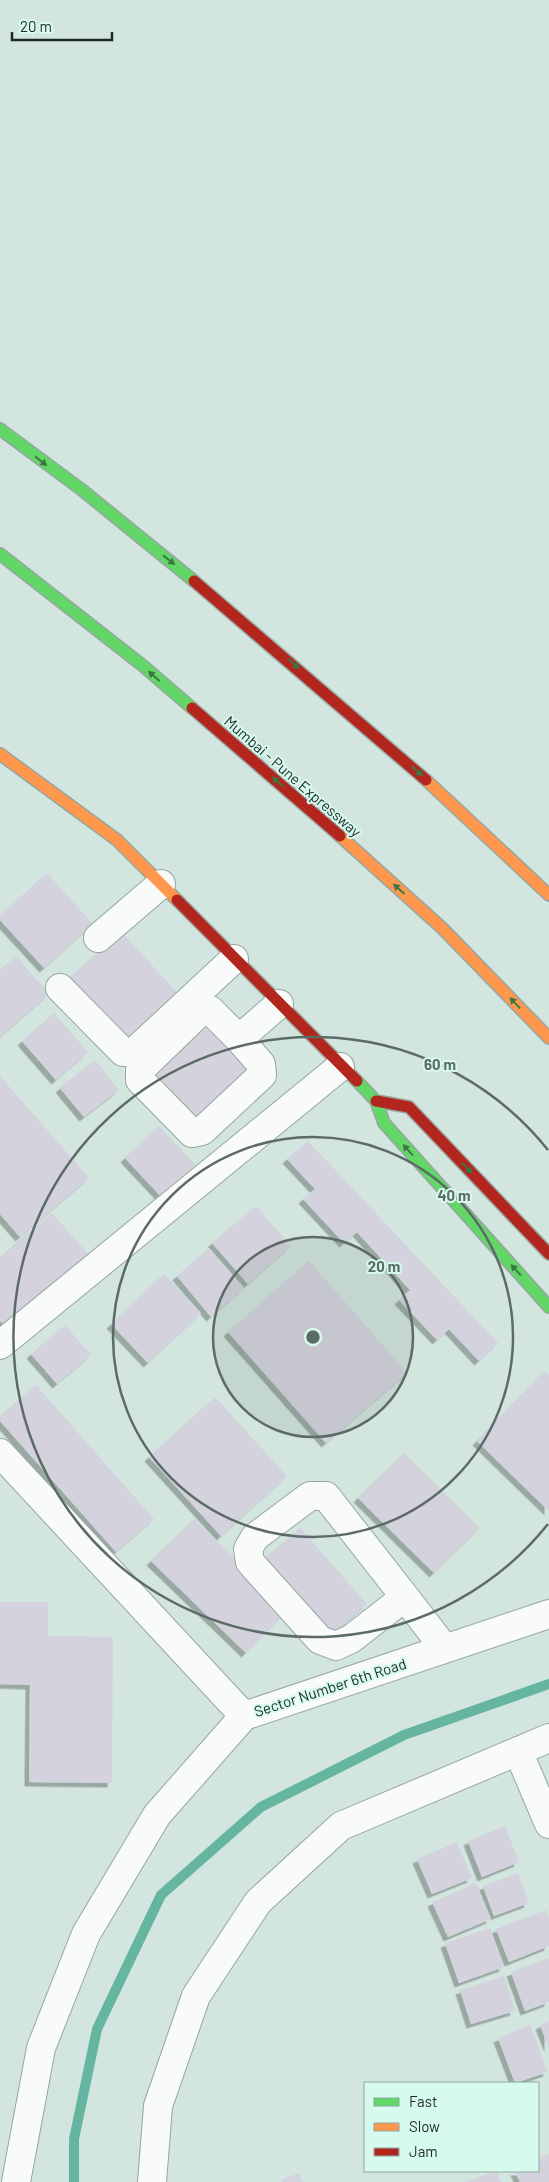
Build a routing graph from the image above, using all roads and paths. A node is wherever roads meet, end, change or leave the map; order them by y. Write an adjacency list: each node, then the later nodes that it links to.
1 (1, 430): 5 (main road, one-way to 5)
2 (0, 554): 10 (main road, Mumbai - Pune Expressway, one-way to 2)
3 (0, 754): 4 (main road)
4 (161, 884): 6 (street); 7 (main road)
5 (549, 895)
6 (98, 938)
7 (234, 959): 8 (street); 9 (main road)
8 (60, 988)
9 (279, 1004): 11 (street); 12 (main road)
10 (549, 1038)
11 (239, 1039): 11 (street)
12 (340, 1066): 13 (main road); 16 (street)
13 (376, 1101): 14 (main road, one-way to 14); 15 (main road, one-way to 13)
14 (549, 1254)
15 (549, 1307)
16 (0, 1345)
17 (0, 1453): 21 (street)
18 (405, 1597): 18 (street); 20 (street)
19 (549, 1614): 20 (street, Sector Number 6th Road)
20 (445, 1649): 21 (street, Sector Number 6th Road)
21 (244, 1716): 25 (street, Sector Number 6th Road)
22 (549, 1738): 23 (street)
23 (518, 1751): 24 (street); 26 (street)
24 (549, 1824)
25 (16, 2182)
26 (152, 2182)

